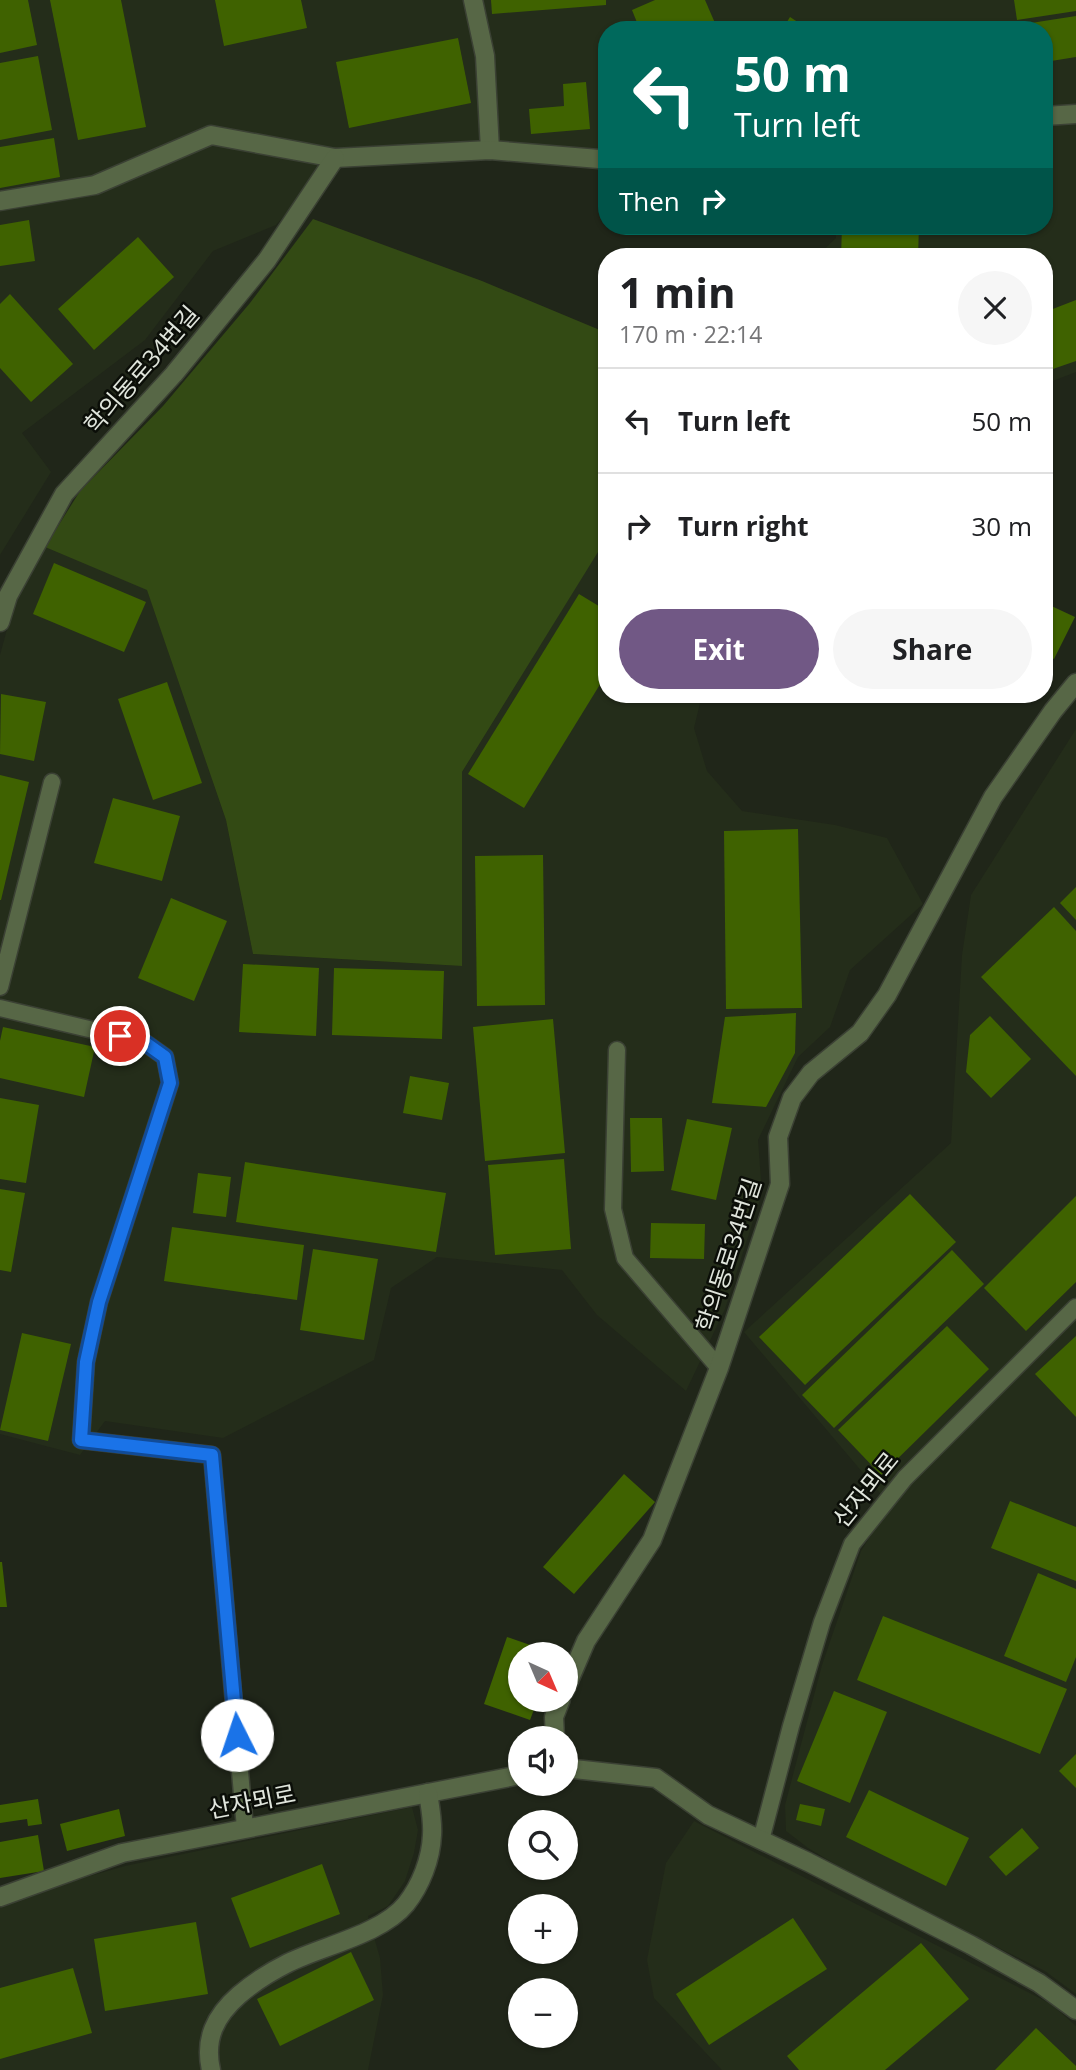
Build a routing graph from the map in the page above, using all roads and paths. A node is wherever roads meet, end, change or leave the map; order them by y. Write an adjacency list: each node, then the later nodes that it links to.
1 (473, 0): 4 (street)
2 (1076, 114): 3 (street)
3 (1053, 115)
4 (490, 150): 5 (street); 6 (street)
5 (335, 158): 7 (street); 8 (street, 학의동로34번길)
6 (598, 159)
7 (0, 201)
8 (0, 622)
9 (1076, 683): 15 (street, 학의동로34번길)
10 (52, 782): 11 (lane)
11 (0, 987)
12 (0, 1007): 20 (lane)
13 (617, 1050): 15 (lane)
14 (1076, 1307): 21 (lane, 산자뫼로)
15 (719, 1368): 16 (street, 학의동로34번길)
16 (578, 1660)
17 (578, 1769): 21 (street)
18 (508, 1776): 19 (street, 산자뫼로)
19 (428, 1793): 20 (street, 산자뫼로); 24 (street)
20 (245, 1828): 22 (street, 산자뫼로)
21 (761, 1840): 23 (street)
22 (0, 1897)
23 (1076, 2010)
24 (211, 2070)

